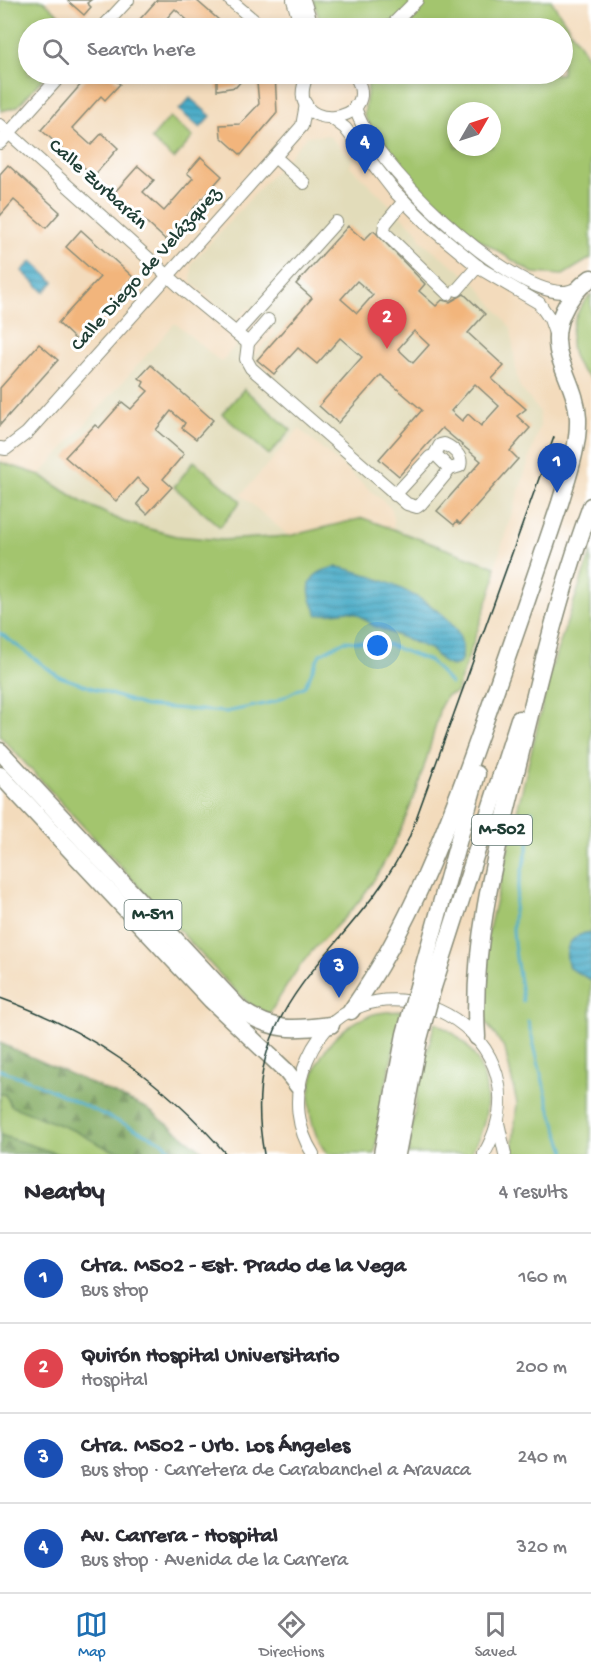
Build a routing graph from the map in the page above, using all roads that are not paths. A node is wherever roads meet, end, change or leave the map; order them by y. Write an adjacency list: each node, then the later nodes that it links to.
1 (128, 0): 6 (street)
2 (230, 0): 7 (street)
3 (293, 0): 8 (street)
4 (304, 0): 9 (street)
5 (417, 0): 10 (street)
6 (111, 18)
7 (251, 18)
8 (298, 18)
9 (310, 18)
10 (399, 18)
11 (51, 84): 17 (street)
12 (305, 84): 14 (street)
13 (358, 84): 15 (street)
14 (306, 104): 16 (street); 19 (street, Calle Diego de Velázquez)
15 (355, 106): 16 (street); 26 (street)
16 (333, 119): 21 (street)
17 (4, 129): 18 (street); 24 (street, Calle Zurbarán)
18 (0, 143)
19 (275, 157): 20 (street); 24 (street, Calle Diego de Velázquez)
20 (304, 183)
21 (404, 201): 23 (street); 23 (street)
22 (336, 222): 28 (street)
23 (478, 266): 29 (street)
24 (168, 275): 28 (street, Calle Zurbarán); 33 (street, Calle Diego de Velázquez)
25 (591, 278): 26 (highway, M-502)
26 (577, 288): 29 (highway, M-502)
27 (268, 320): 30 (street)
28 (236, 333): 30 (street, Calle Zurbarán)
29 (556, 338): 31 (highway, M-502)
30 (248, 344): 36 (street)
31 (569, 377): 32 (highway, M-502); 39 (highway, M-502)
32 (591, 397)
33 (0, 448)
34 (430, 457): 36 (street)
35 (450, 469): 36 (street)
36 (395, 495)
37 (591, 506): 38 (highway, M-502)
38 (552, 628): 42 (highway, M-502); 45 (highway, M-502)
39 (510, 652): 42 (highway, M-502); 43 (highway, M-502)
40 (0, 751): 44 (highway, M-511)
41 (0, 775): 46 (highway, M-511)
42 (426, 985): 49 (highway, M-502, bridge); 50 (highway, M-502, bridge)
43 (351, 1011): 44 (street); 45 (street)
44 (331, 1025): 46 (street)
45 (477, 1037): 47 (street)
46 (298, 1086): 48 (street)
47 (497, 1121): 51 (street); 52 (street)
48 (313, 1154)
49 (382, 1154)
50 (397, 1154)
51 (484, 1154)
52 (505, 1154)

